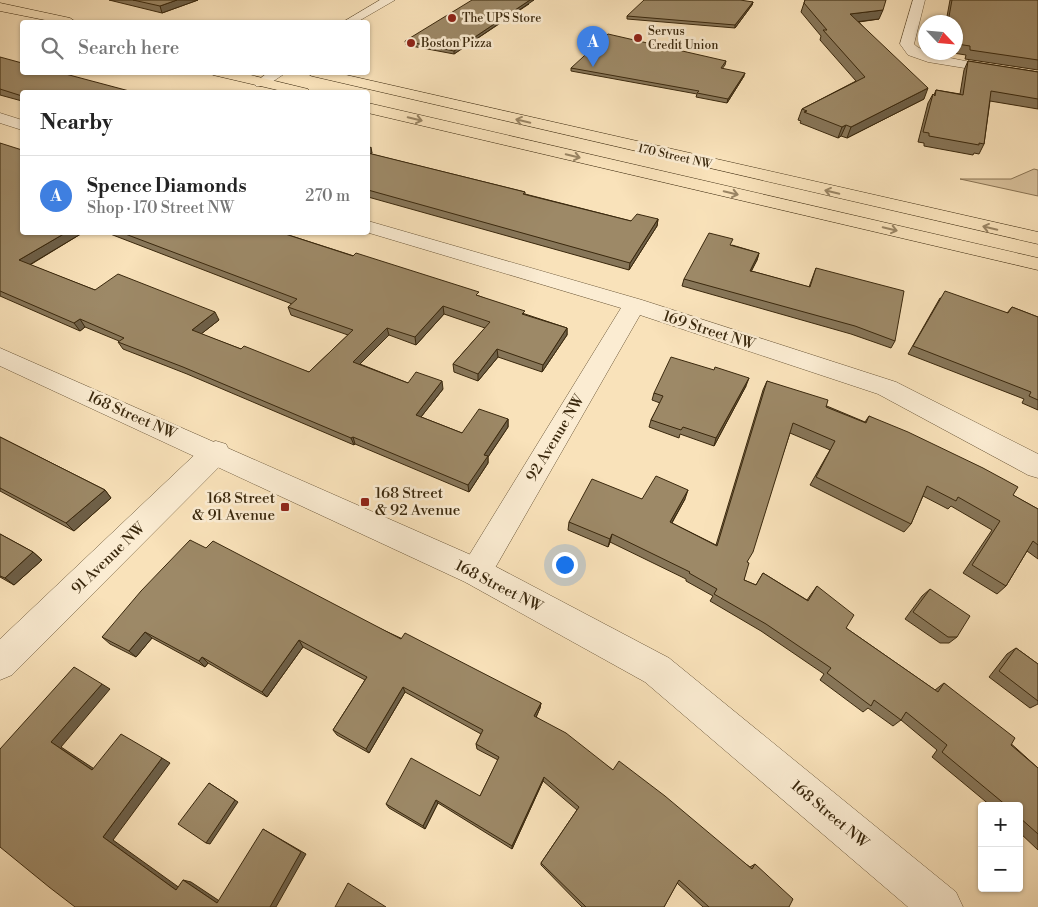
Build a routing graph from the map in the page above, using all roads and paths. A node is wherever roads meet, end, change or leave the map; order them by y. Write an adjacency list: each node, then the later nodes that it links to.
1 (919, 0): 10 (street)
2 (395, 2): 5 (street); 6 (street)
3 (0, 7): 4 (main road)
4 (61, 20)
5 (354, 20)
6 (370, 21)
7 (236, 75): 11 (main road)
8 (268, 75): 11 (street)
9 (325, 75): 17 (main road, 170 Street NW, one-way to 9)
10 (1038, 76)
11 (255, 78): 12 (main road)
12 (296, 90)
13 (370, 108): 18 (main road, 170 Street NW, one-way to 18)
14 (0, 118): 15 (street)
15 (20, 124)
16 (370, 228): 19 (street, 169 Street NW)
17 (1038, 238)
18 (1038, 264)
19 (634, 305): 22 (street, 169 Street NW); 23 (street, 92 Avenue NW)
20 (0, 356): 21 (street, 168 Street NW)
21 (216, 452): 23 (street, 168 Street NW); 24 (street, 91 Avenue NW)
22 (1038, 467)
23 (476, 572): 25 (street, 168 Street NW)
24 (0, 663)
25 (941, 907)

